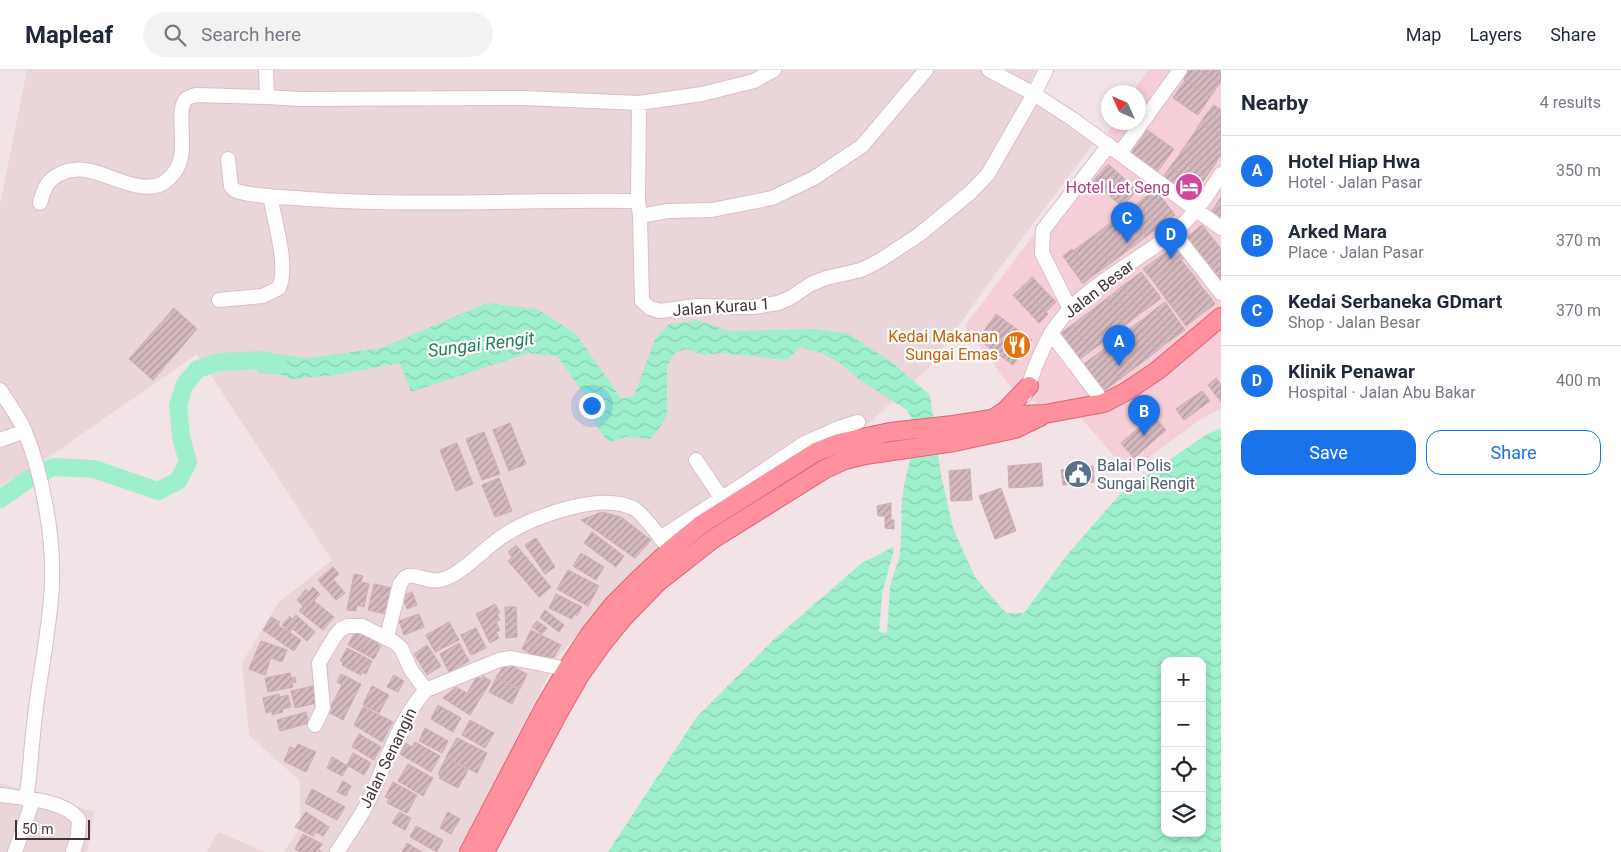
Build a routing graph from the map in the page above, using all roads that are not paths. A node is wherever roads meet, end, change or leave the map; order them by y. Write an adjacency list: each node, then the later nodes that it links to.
1 (266, 70): 8 (street)
2 (774, 70): 9 (street)
3 (926, 70): 17 (street)
4 (989, 70): 7 (street)
5 (1046, 70): 7 (street, Jalan Kurau 1)
6 (1180, 70): 10 (street)
7 (1034, 94): 10 (street); 17 (street, Jalan Kurau 1)
8 (268, 97): 9 (street); 15 (street)
9 (639, 103): 14 (street, Jalan Kurau 1)
10 (1114, 149): 16 (street); 22 (street)
11 (228, 159): 13 (street)
12 (1221, 174): 16 (street, Jalan Besar)
13 (270, 196): 14 (street); 21 (street)
14 (638, 201): 17 (street, Jalan Kurau 1)
15 (40, 202)
16 (1197, 210): 18 (street); 19 (street, Jalan Besar)
17 (640, 216)
18 (1221, 228)
19 (1174, 232): 20 (street); 22 (street, Jalan Besar)
20 (1221, 293)
21 (219, 300)
22 (1070, 309): 24 (street, Jalan Besar)
23 (1221, 318): 27 (main road)
24 (1051, 333): 25 (street, Jalan Besar); 27 (street)
25 (1028, 386): 28 (main road); 30 (street, Jalan Besar)
26 (0, 390): 31 (street)
27 (1104, 403): 30 (main road)
28 (992, 420): 30 (main road); 32 (main road)
29 (858, 422): 35 (street)
30 (1017, 422): 32 (main road)
31 (25, 431): 33 (street); 42 (street)
32 (953, 433): 35 (main road); 47 (main road)
33 (0, 440)
34 (696, 460): 35 (street)
35 (724, 503): 36 (main road)
36 (665, 544): 37 (street); 38 (main road)
37 (387, 637): 39 (street); 40 (street)
38 (567, 669): 39 (street, Jalan Senangin); 46 (main road)
39 (426, 690): 45 (street, Jalan Senangin)
40 (315, 725)
41 (0, 795): 42 (street)
42 (29, 800): 43 (street); 44 (street)
43 (15, 852)
44 (73, 852)
45 (337, 852)
46 (469, 852)
47 (486, 852)

